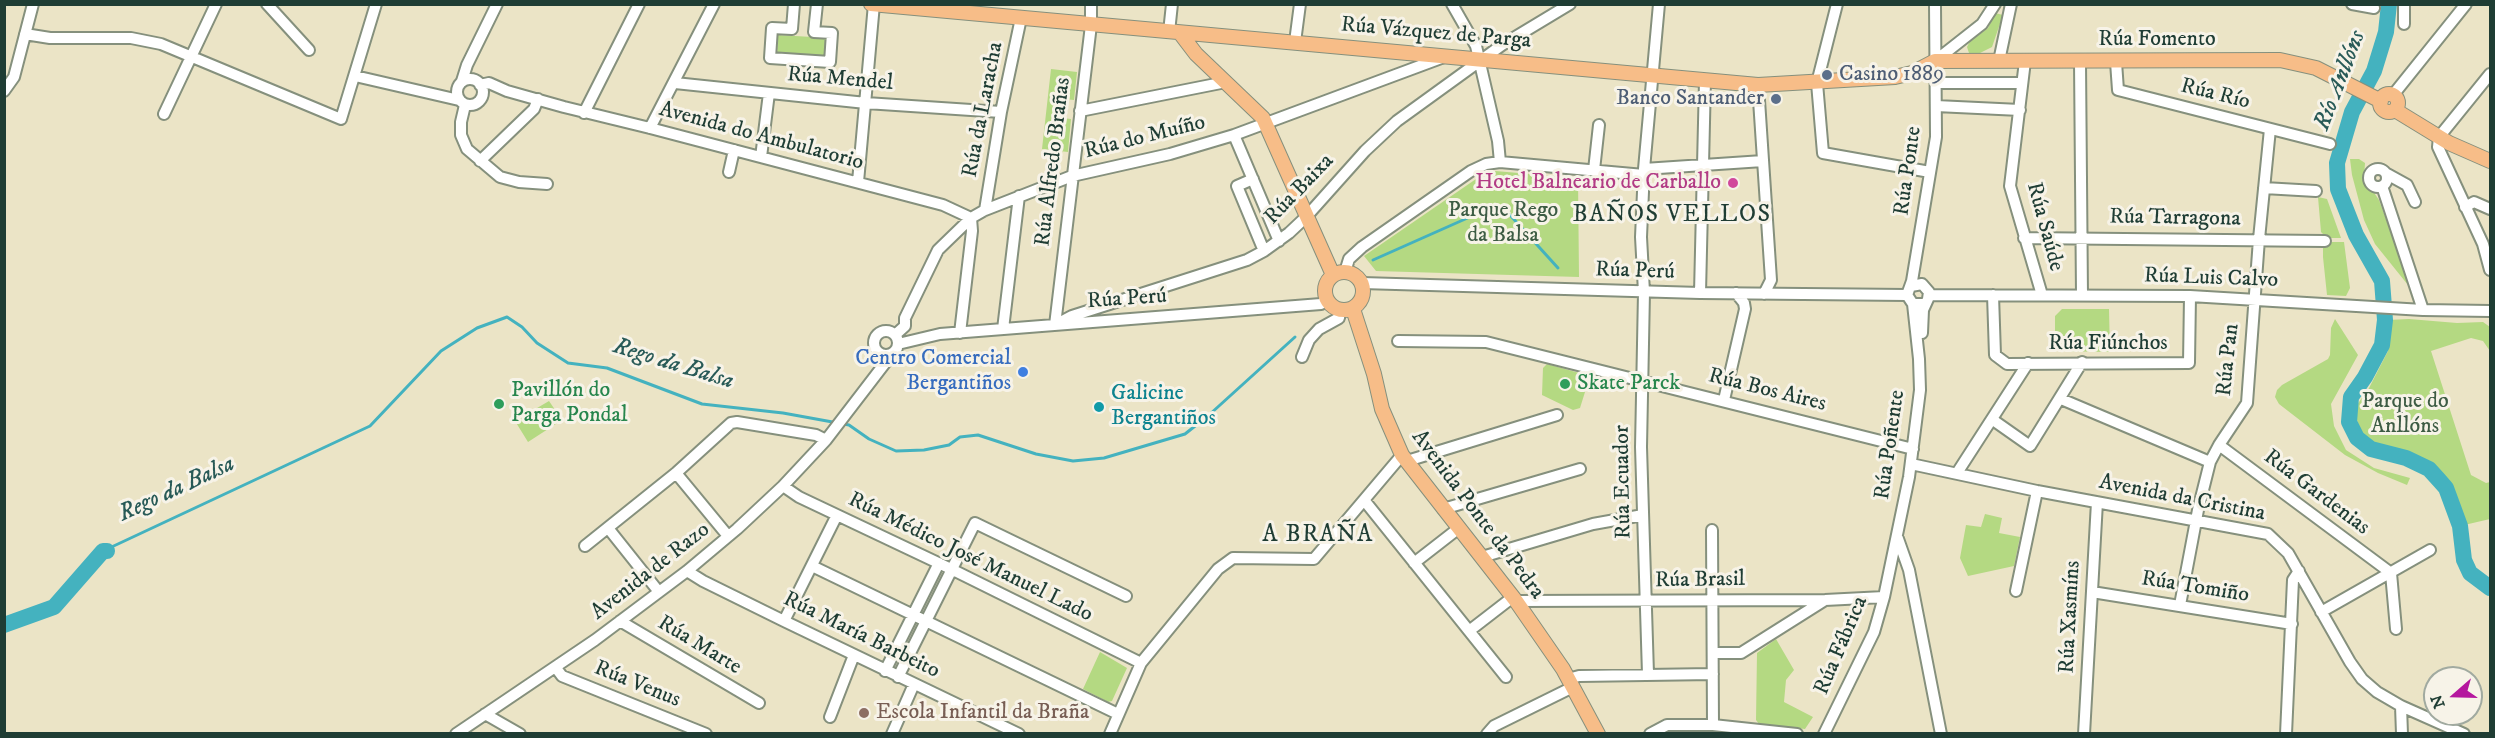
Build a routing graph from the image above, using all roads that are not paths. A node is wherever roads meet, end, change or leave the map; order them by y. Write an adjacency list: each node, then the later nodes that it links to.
1 (33, 4): 31 (street)
2 (216, 4): 36 (street)
3 (267, 4): 35 (street)
4 (376, 4): 47 (street)
5 (497, 4): 54 (street)
6 (639, 4): 70 (street)
7 (714, 4): 50 (street)
8 (794, 4): 28 (street)
9 (817, 4): 30 (street)
10 (1091, 4): 27 (street, Rúa Alfredo Brañas)
11 (1172, 4): 32 (street)
12 (1300, 4): 34 (street)
13 (1452, 4): 39 (street)
14 (1570, 4): 39 (street, Rúa Baixa)
15 (1659, 4): 46 (street, Rúa Ecuador)
16 (1837, 4): 51 (street)
17 (1935, 4): 42 (street, Rúa Ponte)
18 (1995, 4): 33 (street)
19 (2352, 4): 24 (street)
20 (2404, 4): 26 (street)
21 (2466, 4): 63 (street)
22 (873, 5): 25 (main road, Rúa Vázquez de Parga); 65 (street)
23 (2010, 5): 40 (street)
24 (2374, 9)
25 (1021, 18): 27 (main road, Rúa Vázquez de Parga); 69 (street, Rúa da Laracha)
26 (2404, 24)
27 (1091, 25): 29 (main road, Rúa Vázquez de Parga); 68 (street, Rúa Alfredo Brañas)
28 (792, 29): 30 (street); 30 (street)
29 (1148, 30): 32 (main road, Rúa Vázquez de Parga); 32 (main road)
30 (814, 32)
31 (25, 34): 36 (street); 58 (street)
32 (1183, 35): 34 (main road, Rúa Vázquez de Parga); 49 (main road)
33 (1966, 38): 38 (street); 42 (street)
34 (1295, 42): 37 (main road, Rúa Vázquez de Parga)
35 (309, 50)
36 (191, 56): 47 (street); 71 (street)
37 (1444, 57): 39 (main road, Rúa Vázquez de Parga); 72 (street, Rúa do Muíño)
38 (1972, 60): 40 (main road, Rúa Fomento); 42 (main road, Rúa Fomento)
39 (1480, 61): 46 (main road, Rúa Vázquez de Parga); 84 (street); 103 (street, Rúa Baixa)
40 (2000, 61): 41 (main road, Rúa Fomento)
41 (2025, 61): 43 (main road, Rúa Fomento); 53 (street, Rúa Saúde)
42 (1935, 62): 51 (main road, Rúa Vázquez de Parga); 52 (street, Rúa Ponte)
43 (2080, 62): 44 (main road, Rúa Fomento); 105 (street)
44 (2116, 62): 63 (main road, Rúa Fomento); 75 (street, Rúa Río)
45 (2490, 74): 77 (street)
46 (1652, 75): 48 (main road, Rúa Vázquez de Parga); 88 (street, Rúa Ecuador)
47 (355, 76): 60 (street)
48 (1705, 80): 56 (main road, Rúa Vázquez de Parga); 85 (street)
49 (1226, 82): 68 (street); 72 (main road)
50 (675, 83): 59 (street, Rúa Mendel); 74 (street)
51 (1817, 83): 56 (main road, Rúa Vázquez de Parga); 89 (street)
52 (1936, 83): 53 (street); 66 (street, Rúa Ponte)
53 (2022, 83): 67 (street, Rúa Saúde)
54 (460, 85): 55 (street); 60 (street); 64 (street)
55 (480, 85): 57 (street, Avenida do Ambulatorio); 61 (street)
56 (1758, 85): 82 (street)
57 (507, 90): 61 (street, Avenida do Ambulatorio); 62 (street, Avenida do Ambulatorio)
58 (4, 91)
59 (769, 93): 65 (street, Rúa Mendel); 80 (street)
60 (439, 95): 64 (street)
61 (482, 96): 64 (street)
62 (538, 99): 70 (street, Avenida do Ambulatorio); 81 (street)
63 (2385, 101): 77 (main road, Rúa Fomento)
64 (462, 103): 81 (street)
65 (866, 104): 69 (street, Rúa Mendel); 93 (street)
66 (1936, 106): 67 (street); 89 (street, Rúa Ponte)
67 (2020, 110): 106 (street, Rúa Saúde)
68 (1080, 111): 91 (street, Rúa Alfredo Brañas)
69 (1001, 112): 102 (street, Rúa da Laracha)
70 (584, 113): 74 (street, Avenida do Ambulatorio)
71 (164, 114)
72 (1266, 122): 76 (street, Rúa do Muíño); 103 (main road)
73 (1599, 125): 86 (street)
74 (650, 128): 79 (street, Avenida do Ambulatorio)
75 (2270, 129): 78 (street, Rúa Río); 96 (street, Rúa Pan)
76 (1234, 135): 91 (street, Rúa do Muíño); 92 (street)
77 (2439, 137): 83 (main road, Rúa Fomento); 100 (street)
78 (2330, 144)
79 (734, 150): 80 (street, Avenida do Ambulatorio); 87 (street)
80 (761, 157): 93 (street, Avenida do Ambulatorio)
81 (480, 161): 94 (street)
82 (1763, 161): 85 (street); 117 (street)
83 (2490, 161)
84 (1500, 162): 86 (street); 112 (street)
85 (1703, 165): 88 (street); 115 (street)
86 (1594, 170): 88 (street)
87 (729, 172)
88 (1644, 172): 114 (street, Rúa Ecuador)
89 (1930, 172): 122 (street, Rúa Ponte)
90 (2387, 174): 95 (street); 95 (street); 99 (street)
91 (1072, 176): 98 (street, Rúa do Muíño); 131 (street, Rúa Alfredo Brañas)
92 (1253, 179): 108 (street); 110 (street)
93 (858, 182): 104 (street, Avenida do Ambulatorio)
94 (547, 184)
95 (2382, 186): 127 (street)
96 (2264, 188): 97 (street); 107 (street, Rúa Pan)
97 (2316, 190)
98 (1019, 196): 102 (street, Rúa do Muíño); 132 (street)
99 (2415, 202)
100 (2465, 207): 101 (street); 111 (street)
101 (2490, 209)
102 (985, 210): 104 (street, Rúa do Muíño)
103 (1306, 217): 108 (street, Rúa Baixa); 112 (main road)
104 (971, 218): 130 (street, Rúa do Muíño); 133 (street)
105 (2082, 237): 106 (street, Rúa Tarragona); 107 (street, Rúa Tarragona); 120 (street)
106 (2024, 238): 119 (street, Rúa Saúde)
107 (2259, 239): 109 (street, Rúa Tarragona); 124 (street, Rúa Pan)
108 (1279, 241): 110 (street, Rúa Baixa)
109 (2325, 241)
110 (1264, 251): 125 (street, Rúa Baixa)
111 (2490, 270)
112 (1339, 273): 113 (main road); 123 (main road)
113 (1362, 283): 114 (street, Rúa Perú); 126 (main road)
114 (1644, 292): 115 (street, Rúa Perú); 142 (street, Rúa Ecuador)
115 (1700, 293): 116 (street, Rúa Perú)
116 (1736, 293): 117 (street, Rúa Perú); 144 (street)
117 (1764, 294): 122 (street, Rúa Perú)
118 (1993, 295): 119 (street, Rúa Luis Calvo); 122 (street, Rúa Luis Calvo); 140 (street, Rúa Fiúnchos)
119 (2043, 295): 120 (street, Rúa Luis Calvo)
120 (2082, 295): 121 (street, Rúa Luis Calvo)
121 (2190, 296): 124 (street, Rúa Luis Calvo); 139 (street, Rúa Fiúnchos)
122 (1917, 297): 150 (street, Rúa Poñente)
123 (1326, 299): 126 (main road); 129 (street, Rúa Perú)
124 (2254, 299): 127 (street, Rúa Luis Calvo); 149 (street, Rúa Pan)
125 (1109, 303): 129 (street); 131 (street, Rúa Baixa)
126 (1347, 309): 138 (street); 151 (main road, Avenida Ponte da Pedra)
127 (2423, 310): 128 (street, Rúa Luis Calvo)
128 (2490, 310)
129 (1109, 320): 131 (street, Rúa Perú)
130 (905, 322): 134 (street); 135 (street, Rúa do Muíño)
131 (1055, 325): 132 (street, Rúa Perú)
132 (1003, 329): 133 (street, Rúa Perú)
133 (960, 333): 134 (street, Rúa Perú)
134 (924, 336): 135 (street, Rúa Perú)
135 (894, 340): 137 (street); 137 (street, Rúa do Muíño); 141 (street, Rúa do Muíño)
136 (1398, 340): 142 (street, Rúa Bos Aires)
137 (877, 351): 141 (street)
138 (1302, 357)
139 (2082, 362): 140 (street, Rúa Fiúnchos); 143 (street)
140 (2028, 363): 147 (street)
141 (880, 370): 145 (street, Rúa do Muíño)
142 (1643, 380): 144 (street, Rúa Bos Aires); 163 (street, Rúa Ecuador)
143 (2061, 399): 147 (street); 152 (street)
144 (1724, 400): 150 (street, Rúa Bos Aires)
145 (847, 414): 148 (street, Avenida de Razo)
146 (1557, 415): 151 (street)
147 (1993, 420): 156 (street)
148 (826, 440): 155 (street); 157 (street, Avenida de Razo)
149 (2218, 445): 152 (street, Rúa Pan); 181 (street, Rúa Gardenias)
150 (1913, 449): 153 (street, Rúa Poñente)
151 (1405, 458): 159 (street); 161 (main road, Avenida Ponte da Pedra)
152 (2210, 462): 164 (street, Rúa Pan)
153 (1911, 464): 156 (street, Avenida da Cristina); 169 (street, Rúa Poñente)
154 (1580, 469): 161 (street)
155 (676, 473): 165 (street); 168 (street)
156 (1956, 473): 158 (street, Avenida da Cristina)
157 (783, 486): 162 (street, Rúa Médico José Manuel Lado); 168 (street, Avenida de Razo)
158 (2037, 491): 160 (street, Avenida da Cristina); 182 (street)
159 (1364, 501): 174 (street); 202 (street)
160 (2097, 502): 164 (street, Avenida da Cristina); 184 (street, Rúa Xasmíns)
161 (1443, 508): 166 (main road, Avenida Ponte da Pedra)
162 (837, 515): 173 (street, Rúa Médico José Manuel Lado); 177 (street)
163 (1643, 515): 172 (street); 190 (street, Rúa Ecuador)
164 (2196, 521): 180 (street, Avenida da Cristina); 191 (street, Rúa Pan)
165 (608, 528): 170 (street); 183 (street)
166 (1459, 528): 172 (main road, Avenida Ponte da Pedra); 174 (street)
167 (1712, 530): 188 (street)
168 (728, 536): 179 (street, Avenida de Razo)
169 (1897, 536): 175 (street, Rúa Fábrica); 176 (street)
170 (585, 546)
171 (2430, 550): 181 (street)
172 (1482, 557): 187 (main road, Avenida Ponte da Pedra)
173 (939, 563): 178 (street, Rúa Médico José Manuel Lado); 193 (street)
174 (1414, 563): 199 (street)
175 (1890, 565): 176 (street); 186 (street, Rúa Fábrica)
176 (1908, 565): 228 (street)
177 (812, 566): 193 (street); 195 (street)
178 (951, 569): 185 (street); 196 (street); 202 (street, Rúa Médico José Manuel Lado)
179 (687, 571): 183 (street, Avenida de Razo); 195 (street, Rúa María Barbeito)
180 (2299, 571): 192 (street, Avenida da Cristina); 197 (street)
181 (2391, 573): 192 (street); 198 (street)
182 (2016, 591)
183 (659, 592): 194 (street, Avenida de Razo)
184 (2092, 592): 191 (street, Rúa Tomiño); 229 (street, Rúa Xasmíns)
185 (1126, 596)
186 (1884, 597): 189 (street, Rúa Brasil); 227 (street, Rúa Fábrica)
187 (1514, 599): 190 (street, Rúa Brasil); 199 (street); 209 (main road, Avenida Ponte da Pedra)
188 (1712, 600): 189 (street, Rúa Brasil); 190 (street, Rúa Brasil); 200 (street)
189 (1825, 600): 200 (street)
190 (1646, 601): 205 (street, Rúa Ecuador)
191 (2180, 605): 197 (street, Rúa Tomiño)
192 (2321, 612): 212 (street, Avenida da Cristina)
193 (913, 616): 196 (street); 204 (street)
194 (620, 621): 203 (street, Avenida de Razo); 211 (street, Rúa Marte)
195 (784, 621): 201 (street, Rúa María Barbeito)
196 (926, 621): 207 (street); 214 (street)
197 (2292, 624): 230 (street)
198 (2396, 628)
199 (1469, 631): 208 (street)
200 (1713, 653): 206 (street)
201 (854, 655): 204 (street, Rúa María Barbeito); 215 (street)
202 (1141, 663): 214 (street)
203 (556, 668): 213 (street, Avenida de Razo); 220 (street, Rúa Venus)
204 (885, 671): 207 (street, Rúa María Barbeito)
205 (1648, 674): 206 (street); 209 (street)
206 (1713, 674): 216 (street)
207 (898, 677): 210 (street, Rúa María Barbeito)
208 (1506, 677)
209 (1571, 683): 217 (street); 224 (main road, Avenida Ponte da Pedra)
210 (914, 684): 221 (street); 222 (street, Rúa María Barbeito)
211 (759, 703)
212 (2401, 706): 231 (street); 232 (street, Avenida da Cristina)
213 (485, 714): 218 (street, Avenida de Razo); 219 (street)
214 (1118, 714): 223 (street)
215 (830, 717)
216 (1713, 725): 225 (street); 226 (street)
217 (1488, 733)
218 (456, 734)
219 (520, 734)
220 (706, 734)
221 (892, 734)
222 (1019, 734)
223 (1110, 734)
224 (1598, 734)
225 (1650, 734)
226 (1797, 734)
227 (1824, 734)
228 (1941, 734)
229 (2084, 734)
230 (2286, 734)
231 (2402, 734)
232 (2464, 734)

